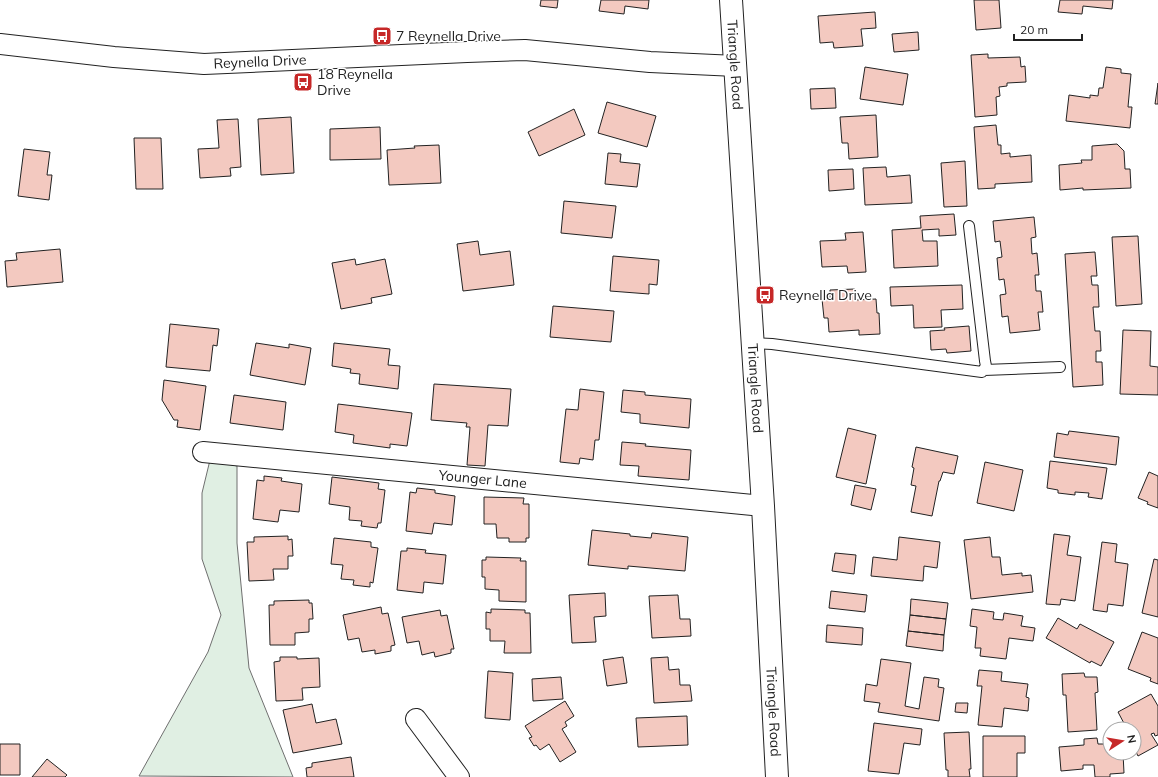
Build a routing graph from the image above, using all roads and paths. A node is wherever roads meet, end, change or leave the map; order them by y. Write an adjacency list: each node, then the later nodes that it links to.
1 (731, 0): 3 (main road, Triangle Road)
2 (0, 44): 3 (street, Reynella Drive)
3 (736, 66): 5 (main road, Triangle Road)
4 (969, 226): 7 (lane)
5 (753, 343): 7 (lane); 9 (main road, Triangle Road)
6 (1060, 367): 7 (lane)
7 (984, 370)
8 (203, 452): 9 (street, Younger Lane)
9 (763, 506): 12 (main road, Triangle Road)
10 (416, 719): 11 (street)
11 (459, 777)
12 (777, 777)

